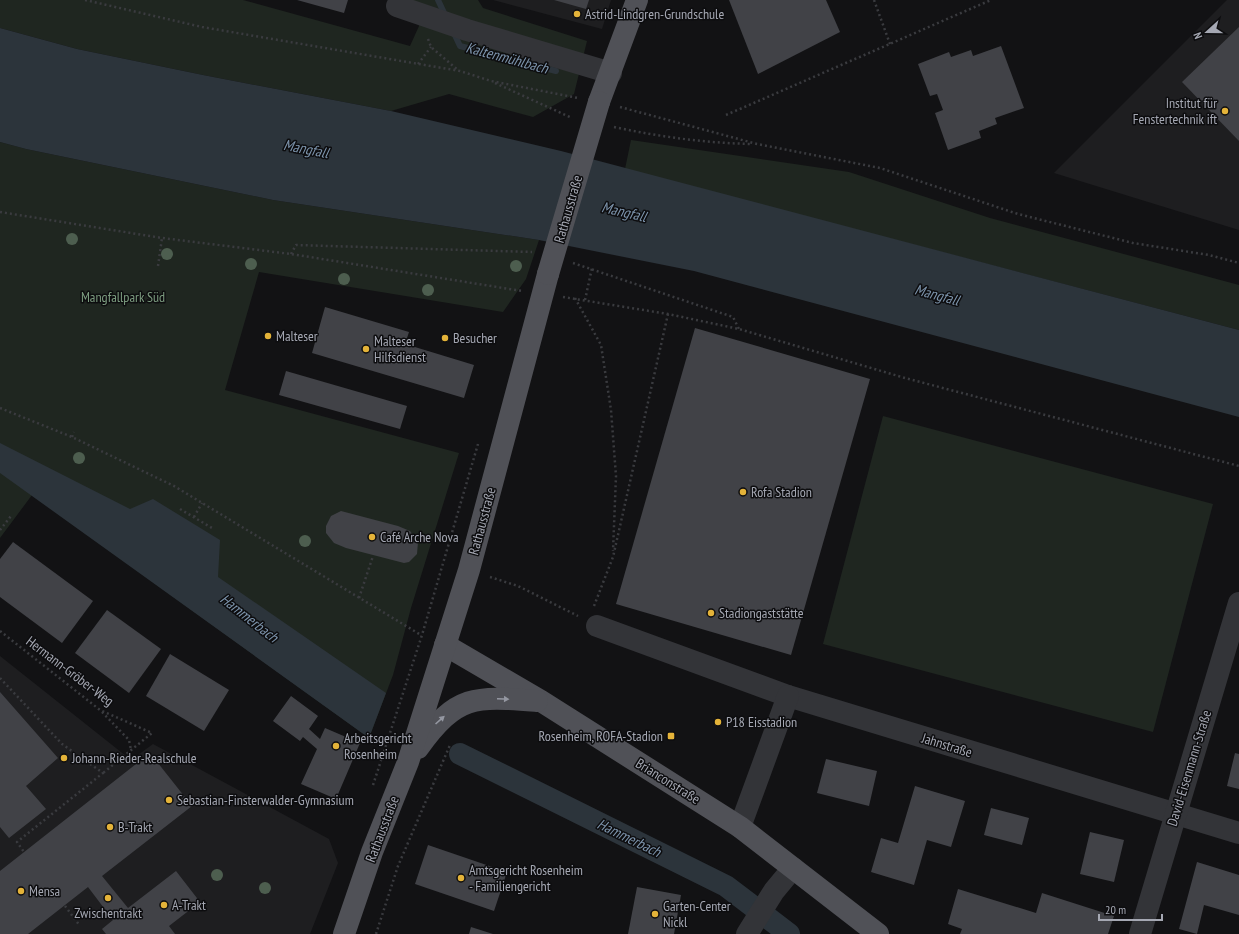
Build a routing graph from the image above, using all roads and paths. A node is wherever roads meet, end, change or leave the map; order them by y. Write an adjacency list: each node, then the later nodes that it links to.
1 (85, 0): 8 (path)
2 (637, 0): 9 (main road, Rathausstraße)
3 (874, 0): 6 (path)
4 (991, 0): 6 (path)
5 (397, 6): 9 (street)
6 (890, 44): 12 (path)
7 (431, 47): 8 (path)
8 (418, 64): 10 (path)
9 (611, 73): 11 (main road, Rathausstraße)
10 (491, 81): 11 (path); 13 (path)
11 (599, 102): 15 (path); 24 (main road, Rathausstraße, bridge)
12 (726, 115)
13 (576, 119)
14 (607, 126): 15 (path)
15 (757, 144): 21 (path)
16 (0, 212): 17 (path)
17 (162, 238): 18 (path); 22 (path)
18 (291, 254): 19 (path); 25 (path)
19 (536, 254)
20 (572, 263): 23 (path)
21 (1239, 263)
22 (158, 266)
23 (592, 268): 27 (path); 29 (path)
24 (545, 284): 26 (path); 49 (main road, Rathausstraße)
25 (510, 290)
26 (575, 298): 27 (path); 42 (path)
27 (585, 300): 28 (path)
28 (668, 314): 29 (path); 42 (path)
29 (739, 329): 34 (path)
30 (0, 408): 32 (path)
31 (74, 432): 32 (path)
32 (72, 437): 35 (path)
33 (479, 441): 48 (path)
34 (1239, 466)
35 (202, 503): 38 (path); 44 (path)
36 (180, 509): 38 (path)
37 (11, 516): 40 (path)
38 (194, 518): 39 (path)
39 (212, 528)
40 (0, 530)
41 (373, 556): 44 (path)
42 (612, 557): 46 (path)
43 (489, 577): 46 (path)
44 (359, 598): 48 (path)
45 (1239, 603): 59 (street, David-Eisenmann-Straße)
46 (593, 624): 51 (street, Jahnstraße)
47 (0, 631): 53 (path, Hermann-Gröber-Weg)
48 (422, 635): 58 (path)
49 (445, 645): 52 (main road, Brianconstraße); 56 (main road, Rathausstraße)
50 (0, 678): 57 (path)
51 (788, 696): 59 (street, Jahnstraße); 60 (street)
52 (541, 701): 56 (main road, one-way to 52); 60 (main road, Brianconstraße)
53 (100, 710): 55 (path); 55 (path, Hermann-Gröber-Weg)
54 (450, 743): 68 (path)
55 (131, 750): 57 (path)
56 (408, 762): 67 (main road, Rathausstraße)
57 (103, 773): 62 (path)
58 (372, 789)
59 (1176, 814): 61 (street, Jahnstraße); 70 (street, David-Eisenmann-Straße)
60 (740, 827): 63 (main road, Brianconstraße)
61 (1239, 833)
62 (24, 852)
63 (793, 868): 66 (street); 69 (main road, Brianconstraße)
64 (65, 906): 65 (path)
65 (80, 926)
66 (749, 931)
67 (344, 934)
68 (376, 934)
69 (878, 934)
70 (1140, 934)

